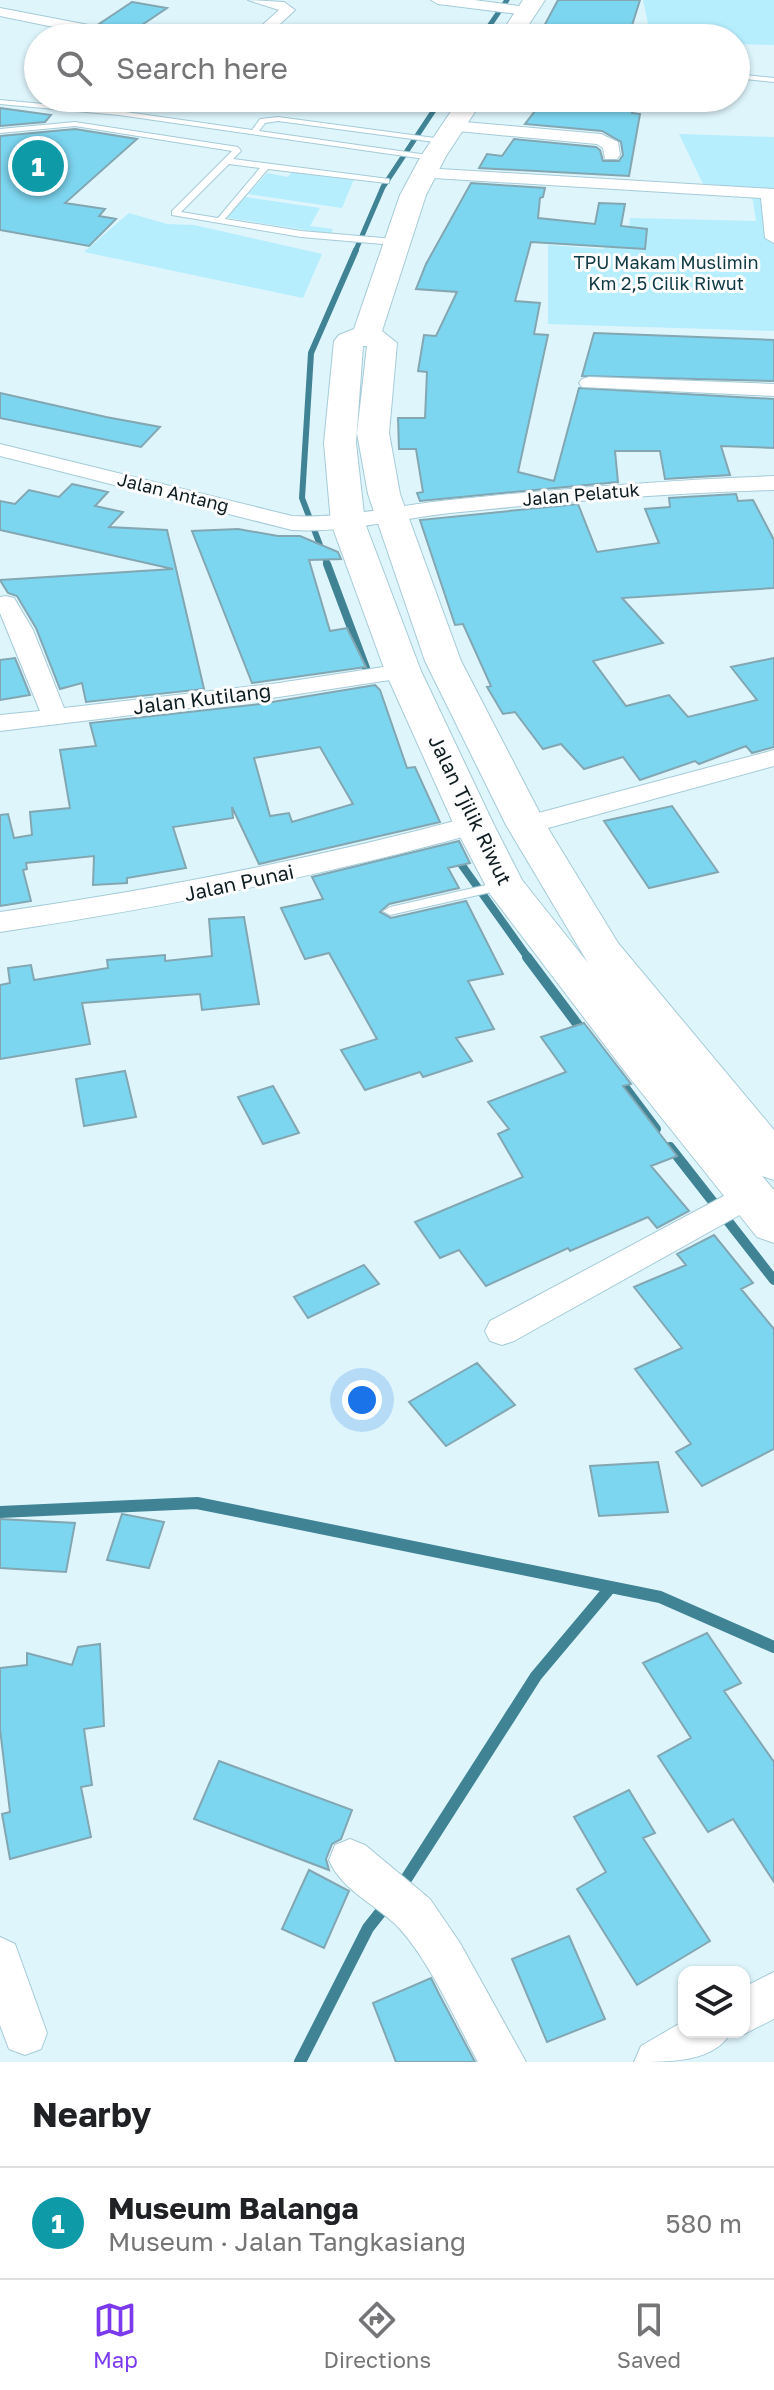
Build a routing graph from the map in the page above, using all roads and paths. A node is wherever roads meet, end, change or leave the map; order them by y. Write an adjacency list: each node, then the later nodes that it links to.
1 (255, 0): 6 (street)
2 (438, 0): 3 (street)
3 (530, 6): 7 (highway)
4 (0, 12): 5 (street)
5 (60, 24)
6 (272, 24)
7 (518, 24)
8 (750, 77): 9 (lane)
9 (774, 80)
10 (0, 102): 11 (lane)
11 (24, 104)
12 (108, 112): 15 (lane)
13 (457, 112): 16 (highway, Jalan Tjilik Riwut)
14 (0, 131): 18 (lane)
15 (253, 133): 16 (lane); 16 (lane)
16 (438, 150): 17 (street); 21 (street); 24 (highway, Jalan Tjilik Riwut)
17 (611, 155)
18 (227, 161): 19 (lane); 22 (lane)
19 (266, 166): 20 (lane); 22 (lane)
20 (386, 181)
21 (772, 194): 23 (street)
22 (220, 220): 24 (lane)
23 (774, 238)
24 (394, 242): 25 (highway, Jalan Tjilik Riwut)
25 (367, 334): 30 (highway, Jalan Tjilik Riwut); 31 (highway, Jalan Tjilik Riwut)
26 (589, 383): 27 (street)
27 (774, 390)
28 (0, 450): 31 (street, Jalan Antang)
29 (774, 483): 30 (street, Jalan Pelatuk)
30 (388, 512): 31 (street, Jalan Antang); 38 (highway, Jalan Tjilik Riwut)
31 (348, 523): 33 (highway, Jalan Tjilik Riwut)
32 (6, 603): 34 (street)
33 (403, 671): 34 (street, Jalan Kutilang); 37 (highway, Jalan Tjilik Riwut)
34 (56, 716): 35 (street, Jalan Kutilang)
35 (0, 723)
36 (774, 758): 38 (street)
37 (474, 825): 39 (highway, Jalan Tjilik Riwut); 41 (street, Jalan Punai)
38 (526, 825): 42 (highway, Jalan Tjilik Riwut)
39 (504, 885): 40 (lane); 43 (highway, Jalan Tjilik Riwut)
40 (390, 911)
41 (0, 922)
42 (774, 1162)
43 (762, 1209): 44 (street)
44 (502, 1331)
45 (366, 1873): 49 (street)
46 (0, 1959): 47 (street)
47 (25, 2033)
48 (699, 2038): 50 (street)
49 (503, 2062)
50 (657, 2062)

